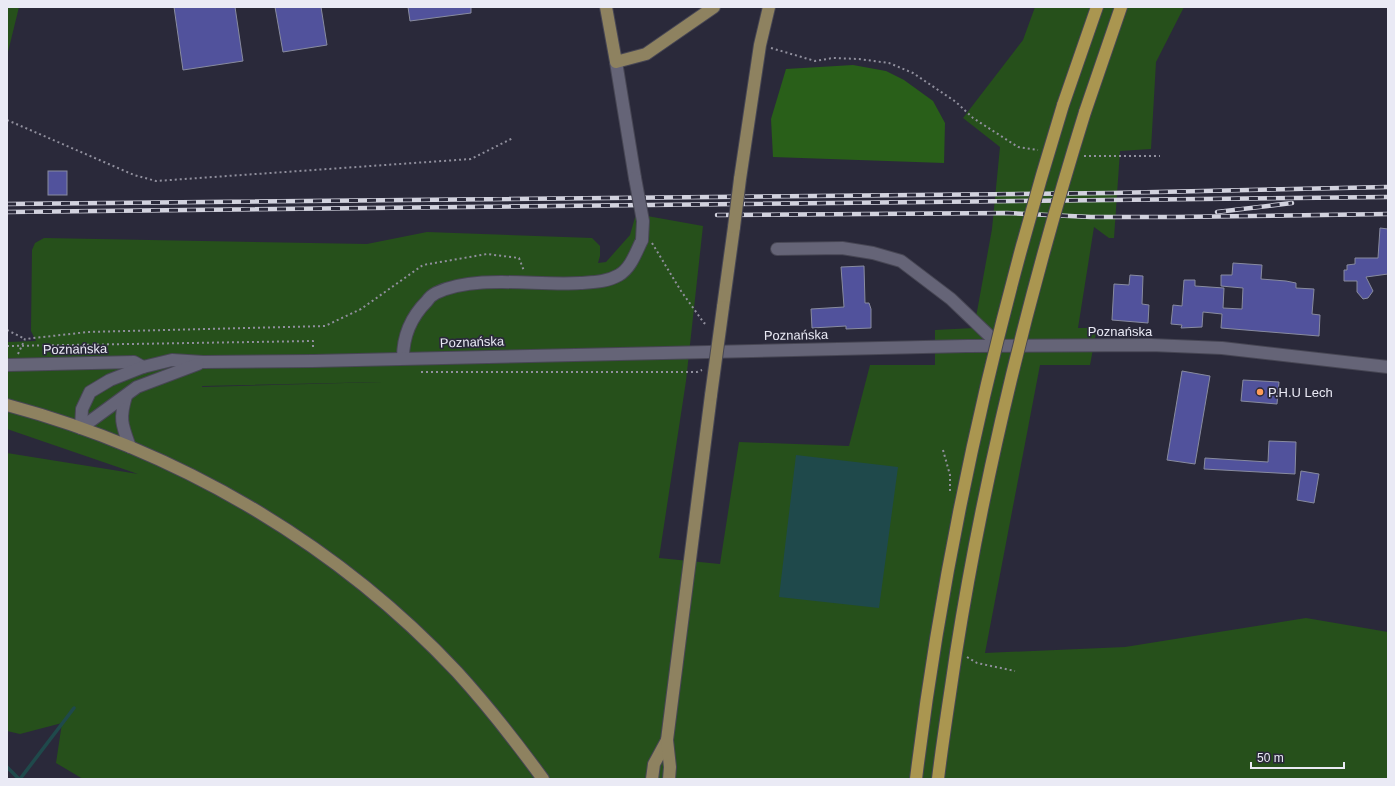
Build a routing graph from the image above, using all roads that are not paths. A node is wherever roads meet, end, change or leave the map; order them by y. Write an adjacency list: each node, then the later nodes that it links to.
1 (606, 7): 6 (main road)
2 (714, 7): 6 (main road)
3 (769, 7): 18 (main road, bridge)
4 (1097, 7): 22 (highway, bridge)
5 (1121, 7): 23 (highway, bridge)
6 (616, 62): 9 (street, bridge)
7 (777, 249): 8 (street)
8 (999, 345): 9 (street, Poznańska); 13 (street, Poznańska)
9 (403, 358): 10 (street, Poznańska)
10 (203, 362): 12 (street, Poznańska); 14 (street, Poznańska)
11 (12, 365): 12 (street, Poznańska)
12 (143, 367): 16 (street, Poznańska)
13 (1388, 367)
14 (126, 396): 16 (street, Poznańska); 17 (street)
15 (7, 405): 16 (main road)
16 (81, 428): 17 (main road)
17 (130, 447): 19 (main road)
18 (667, 740): 20 (main road); 21 (main road)
19 (543, 779)
20 (652, 779)
21 (669, 779)
22 (916, 779)
23 (938, 779)

